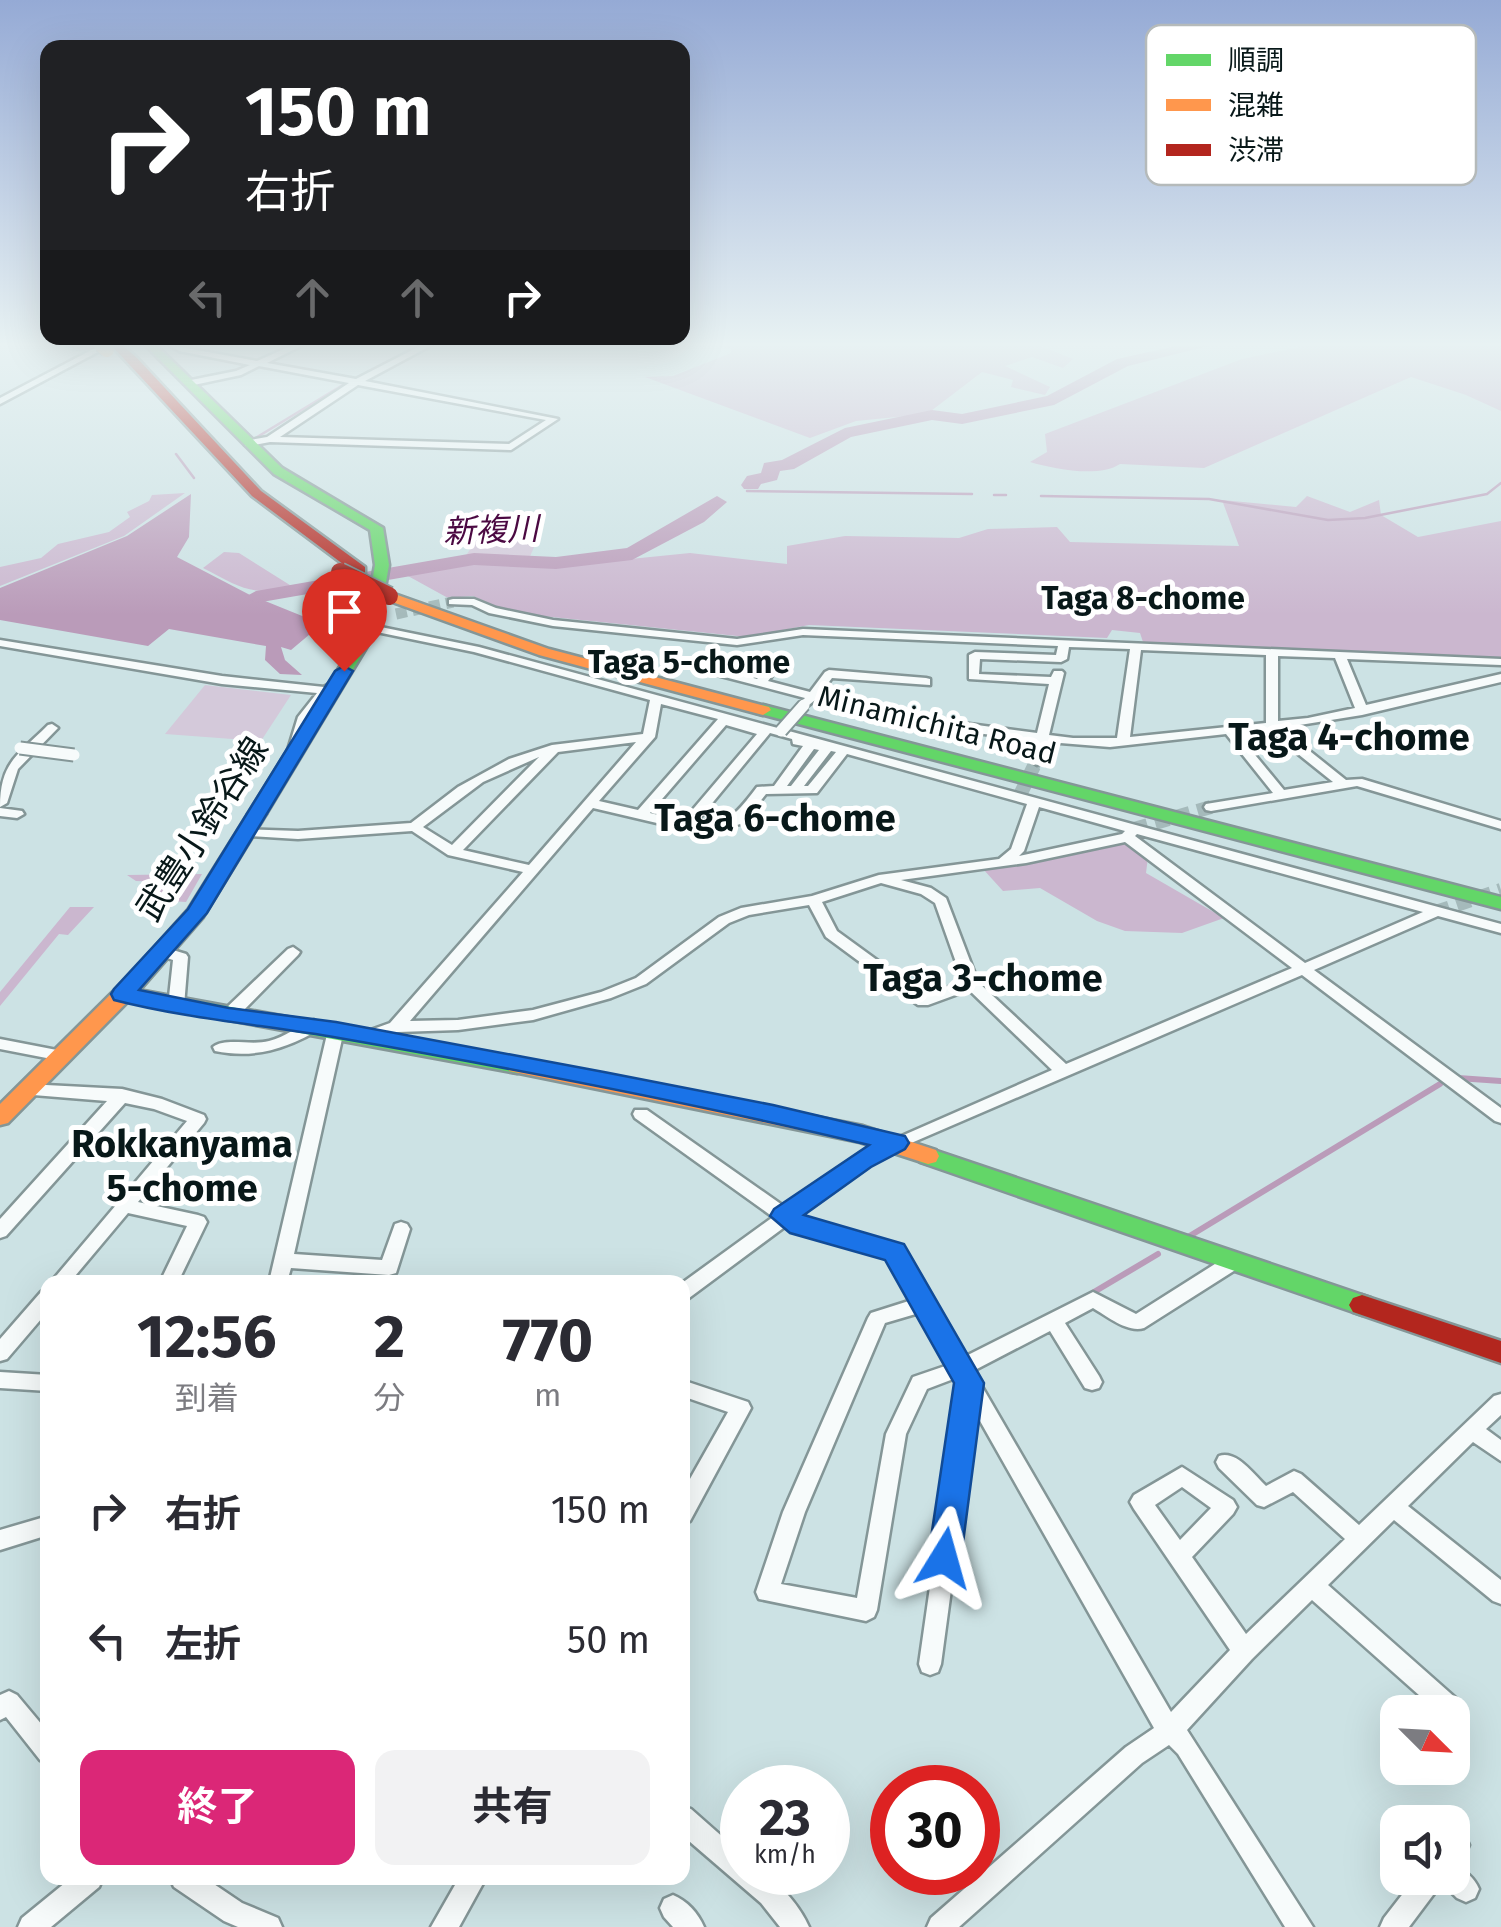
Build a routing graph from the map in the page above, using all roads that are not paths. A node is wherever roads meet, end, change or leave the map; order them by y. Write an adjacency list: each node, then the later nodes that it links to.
1 (190, 435): 6 (main road, Minamichita Road)
2 (252, 435): 5 (main road)
3 (269, 435): 5 (street)
4 (530, 435): 5 (street)
5 (259, 441): 6 (main road)
6 (378, 594): 21 (main road, 武豊小鈴谷線); 22 (street); 59 (main road, Minamichita Road); 61 (main road, Minamichita Road)
7 (453, 602): 9 (street)
8 (0, 642): 21 (street)
9 (1064, 643): 10 (street); 13 (street)
10 (1136, 646): 11 (street); 32 (street)
11 (1272, 652): 12 (street); 25 (street)
12 (1339, 654): 15 (street); 24 (street)
13 (1061, 659): 19 (street); 19 (street)
14 (779, 660): 20 (street)
15 (1501, 662)
16 (721, 674): 20 (street)
17 (1501, 678): 24 (street)
18 (926, 682): 23 (street)
19 (1056, 682): 31 (street)
20 (760, 683): 23 (street)
21 (332, 688): 53 (main road, 武豊小鈴谷線)
22 (656, 699): 27 (street); 30 (street)
23 (809, 700): 27 (street, bridge); 31 (street)
24 (1362, 711): 25 (street)
25 (1272, 727): 29 (street); 39 (street)
26 (52, 728): 43 (street)
27 (781, 731): 36 (street)
28 (764, 732): 33 (street); 49 (street); 51 (street)
29 (1230, 732): 32 (street); 42 (street)
30 (648, 737): 35 (street); 45 (street)
31 (1045, 739): 32 (street); 38 (street)
32 (1123, 742)
33 (812, 744): 40 (street); 41 (street)
34 (20, 748): 37 (street, bridge)
35 (554, 749): 52 (street); 55 (street)
36 (845, 749): 41 (street); 44 (street)
37 (74, 755)
38 (1037, 761)
39 (1343, 784): 42 (street); 50 (street)
40 (778, 789): 41 (street); 51 (street)
41 (794, 789)
42 (1279, 792): 46 (street)
43 (0, 802)
44 (1034, 802): 54 (street); 56 (street)
45 (589, 803): 49 (street); 57 (street)
46 (1211, 807)
47 (0, 812): 48 (street)
48 (17, 814)
49 (641, 815): 51 (street)
50 (1501, 825)
51 (686, 826)
52 (415, 827): 53 (street); 55 (street)
53 (248, 832): 64 (main road, 武豊小鈴谷線)
54 (1130, 833): 56 (street); 62 (street); 66 (street)
55 (452, 852): 57 (street)
56 (1004, 860): 58 (street)
57 (531, 870): 71 (street)
58 (879, 879): 60 (street); 67 (street)
59 (1501, 889)
60 (814, 900): 67 (street); 71 (street)
61 (1501, 903)
62 (1436, 912): 63 (street); 66 (street)
63 (1501, 929)
64 (162, 952): 68 (main road, 武豊小鈴谷線); 69 (street)
65 (293, 952): 70 (street)
66 (1303, 968): 77 (street); 82 (street)
67 (971, 984): 77 (street)
68 (122, 994): 69 (main road); 76 (main road, 武豊小鈴谷線)
69 (176, 1006): 70 (main road)
70 (229, 1015): 72 (main road)
71 (396, 1027): 73 (street)
72 (325, 1028): 73 (main road); 75 (street); 88 (street)
73 (372, 1036): 83 (main road)
74 (0, 1044): 76 (street)
75 (221, 1047)
76 (62, 1056): 78 (main road, 武豊小鈴谷線)
77 (1063, 1071): 83 (street)
78 (27, 1090): 79 (street); 81 (main road, 武豊小鈴谷線)
79 (122, 1095): 84 (street); 87 (street)
80 (641, 1114): 85 (street)
81 (0, 1116)
82 (1501, 1117)
83 (896, 1143): 85 (street); 89 (main road)
84 (125, 1206): 90 (street); 91 (street)
85 (784, 1216): 93 (street); 94 (street)
86 (401, 1229): 88 (street)
87 (0, 1230)
88 (283, 1260): 92 (street)
89 (1234, 1262): 96 (street); 97 (main road)
90 (66, 1275)
91 (172, 1275)
92 (280, 1275)
93 (690, 1287)
94 (923, 1304): 99 (street); 99 (street)
95 (40, 1306): 98 (street)
96 (1053, 1320): 99 (street); 102 (street)
97 (1501, 1352)
98 (0, 1353)
99 (964, 1376): 117 (street); 120 (street)
100 (0, 1380): 101 (street)
101 (40, 1382)
102 (1092, 1382)
103 (690, 1391): 108 (street)
104 (1501, 1402): 105 (street)
105 (1474, 1431): 106 (street); 109 (street)
106 (1501, 1452)
107 (1226, 1462): 112 (street)
108 (690, 1500)
109 (1394, 1508): 112 (street); 115 (street)
110 (40, 1528): 111 (street)
111 (0, 1540)
112 (1360, 1540): 114 (street)
113 (1177, 1557): 116 (street)
114 (1312, 1586): 116 (street); 118 (street)
115 (1501, 1594)
116 (1244, 1651): 120 (street)
117 (930, 1664)
118 (1435, 1695)
119 (0, 1708): 121 (street)
120 (1172, 1730): 133 (street); 134 (street)
121 (40, 1742)
122 (690, 1825): 123 (street)
123 (720, 1850)
124 (82, 1885): 129 (street)
125 (194, 1885): 130 (street)
126 (469, 1885): 131 (street)
127 (771, 1895): 132 (street)
128 (1418, 1895): 135 (street)
129 (31, 1927)
130 (269, 1927)
131 (444, 1927)
132 (796, 1927)
133 (940, 1927)
134 (1300, 1927)
135 (1393, 1927)

